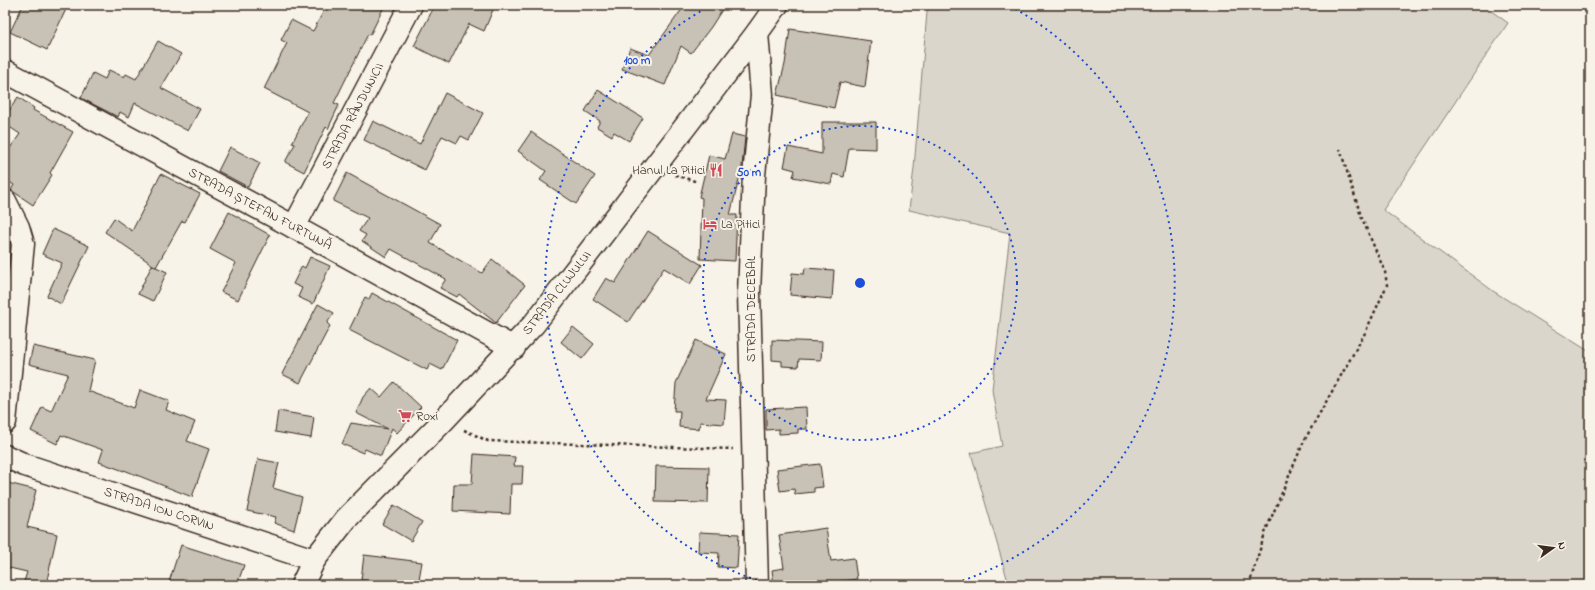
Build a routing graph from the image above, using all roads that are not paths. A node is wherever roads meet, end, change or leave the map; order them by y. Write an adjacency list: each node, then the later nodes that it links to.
1 (411, 5): 6 (street, STRADA RÂNDUNICII)
2 (777, 5): 3 (street, STRADA CLUJULUI)
3 (757, 33): 7 (street, STRADA CLUJULUI); 12 (street, STRADA DECEBAL)
4 (5, 71): 6 (street, STRADA ȘTEFAN FURTUNĂ)
5 (5, 201): 8 (street)
6 (294, 227): 7 (street, STRADA ȘTEFAN FURTUNĂ)
7 (514, 348): 10 (street, STRADA CLUJULUI)
8 (5, 422)
9 (5, 456): 10 (street, STRADA ION CORVIN)
10 (314, 560): 11 (street, STRADA CLUJULUI)
11 (302, 585)
12 (757, 585)

